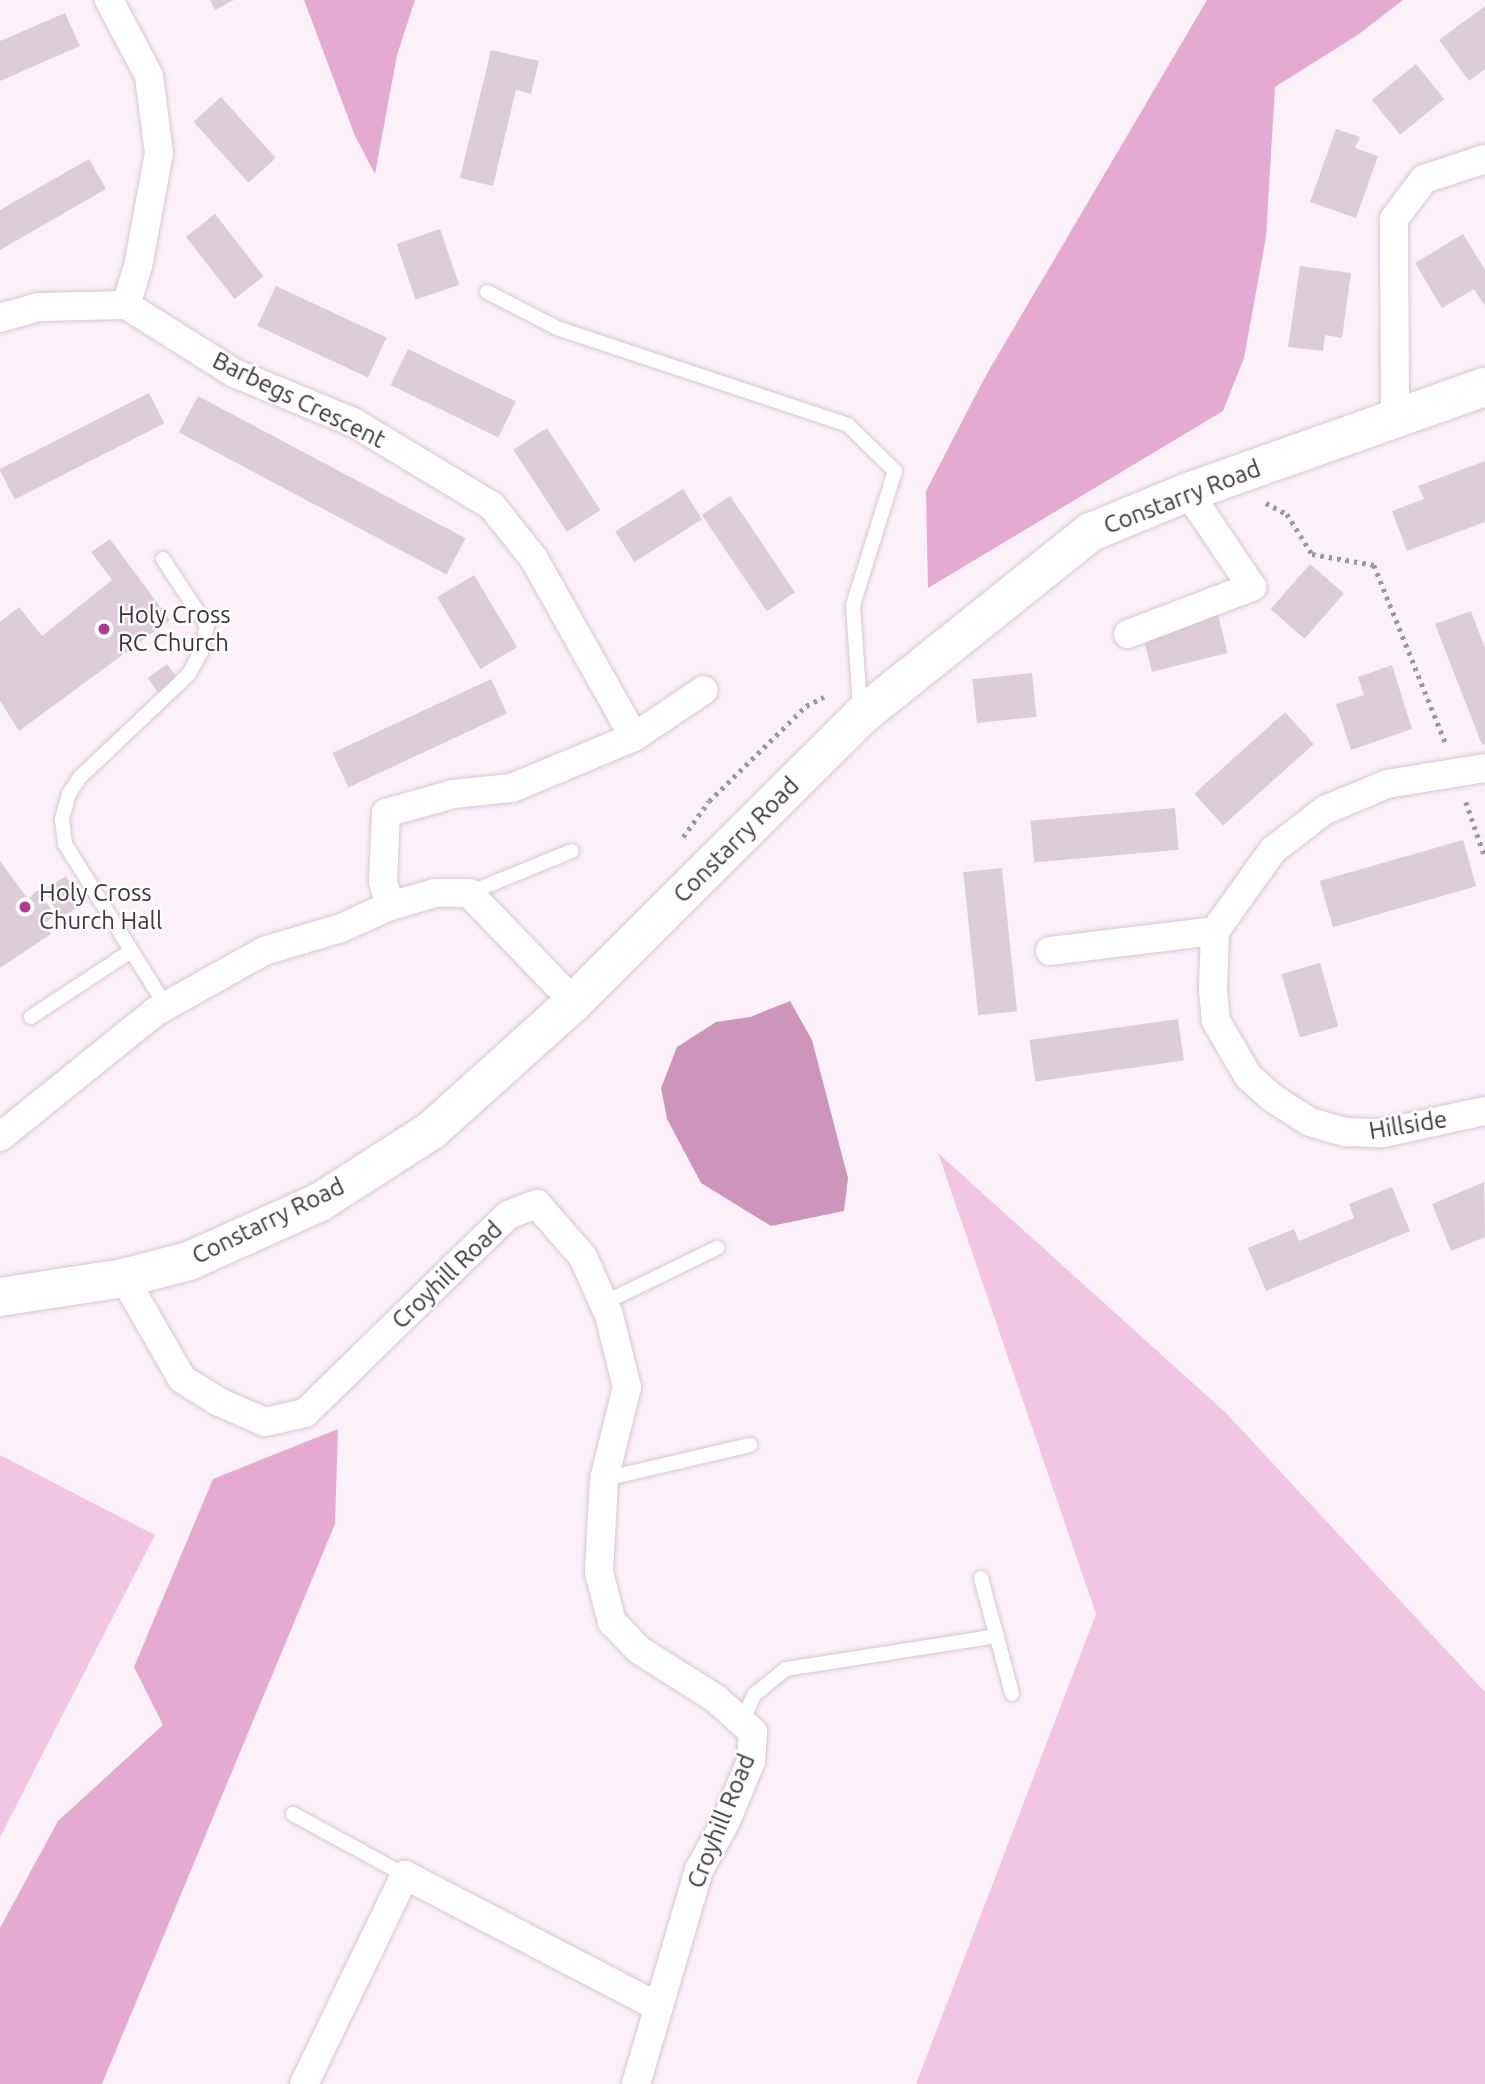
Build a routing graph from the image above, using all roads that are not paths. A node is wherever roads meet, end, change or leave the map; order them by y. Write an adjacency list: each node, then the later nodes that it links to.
1 (109, 0): 4 (street)
2 (1485, 159): 7 (street)
3 (487, 292): 12 (lane)
4 (126, 305): 5 (street); 13 (street, Barbegs Crescent)
5 (0, 318)
6 (1485, 387): 7 (main road, Constarry Road)
7 (1395, 417): 8 (main road, Constarry Road)
8 (1205, 486): 10 (street); 12 (main road, Constarry Road)
9 (163, 559): 19 (lane)
10 (1128, 634)
11 (704, 690): 13 (street)
12 (860, 699): 21 (main road, Constarry Road)
13 (634, 737): 17 (street)
14 (1485, 768): 18 (street)
15 (572, 851): 16 (lane)
16 (469, 893): 17 (street); 21 (street)
17 (390, 906): 22 (street)
18 (1215, 931): 20 (street); 24 (street, Hillside)
19 (131, 951): 22 (lane); 23 (lane)
20 (1050, 951)
21 (574, 1002): 27 (main road, Constarry Road)
22 (166, 1006): 25 (street)
23 (31, 1017)
24 (1485, 1111)
25 (0, 1137)
26 (717, 1248): 29 (lane)
27 (124, 1278): 28 (main road, Constarry Road); 29 (street, Croyhill Road)
28 (0, 1297)
29 (604, 1303): 31 (street, Croyhill Road)
30 (750, 1445): 31 (lane)
31 (604, 1479): 35 (street, Croyhill Road)
32 (981, 1578): 33 (lane)
33 (997, 1636): 34 (lane); 35 (lane)
34 (1012, 1694)
35 (742, 1722): 38 (street, Croyhill Road)
36 (293, 1814): 37 (lane)
37 (405, 1875): 38 (street); 39 (street)
38 (659, 2007): 40 (street, Croyhill Road)
39 (304, 2084)
40 (636, 2084)

